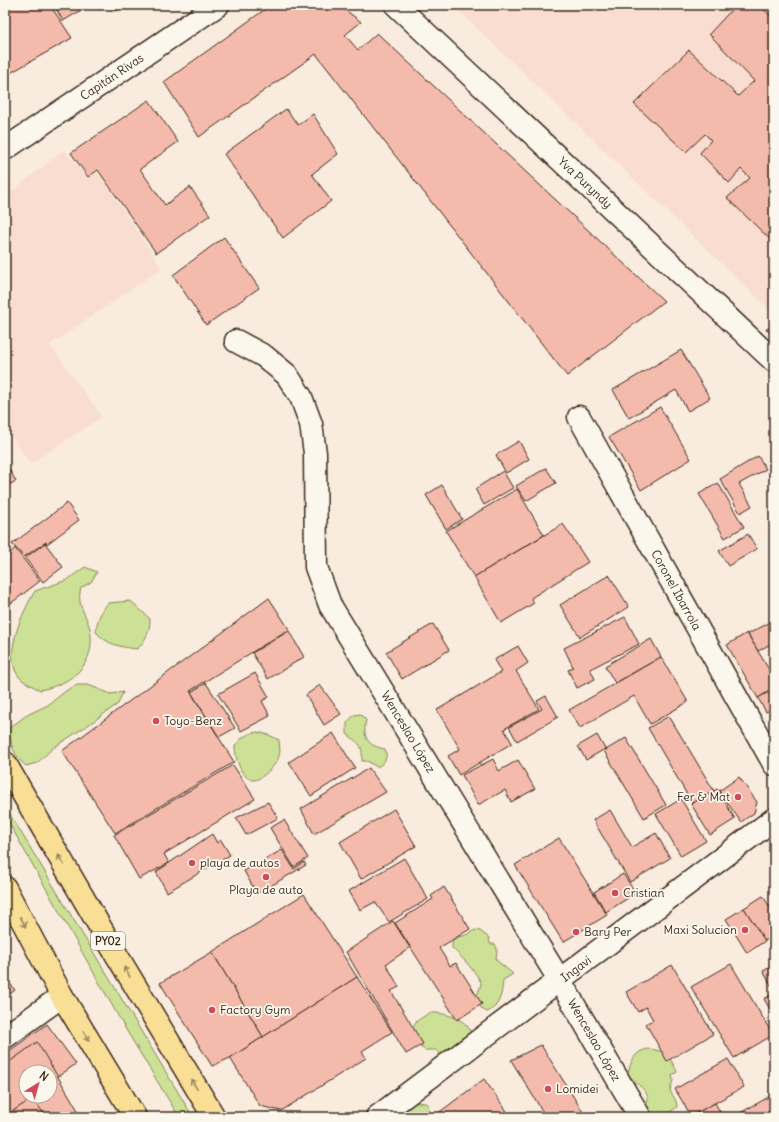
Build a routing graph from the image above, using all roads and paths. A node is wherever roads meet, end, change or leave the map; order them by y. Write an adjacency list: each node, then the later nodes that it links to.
1 (218, 5): 3 (street, Capitán Rivas)
2 (396, 5): 5 (street, Yva Puryndy)
3 (5, 149)
4 (236, 341): 11 (street, Wenceslao López)
5 (774, 361)
6 (579, 417): 8 (street, Coronel Ibarrola)
7 (5, 762): 15 (highway, PY02, one-way to 7)
8 (774, 764)
9 (774, 819): 11 (street, Ingavi)
10 (5, 888): 12 (highway, one-way to 12)
11 (560, 981): 16 (street, Ingavi); 17 (street, Wenceslao López)
12 (62, 996): 13 (street); 14 (highway, one-way to 14)
13 (5, 1037)
14 (135, 1117)
15 (214, 1117)
16 (377, 1117)
17 (640, 1117)

